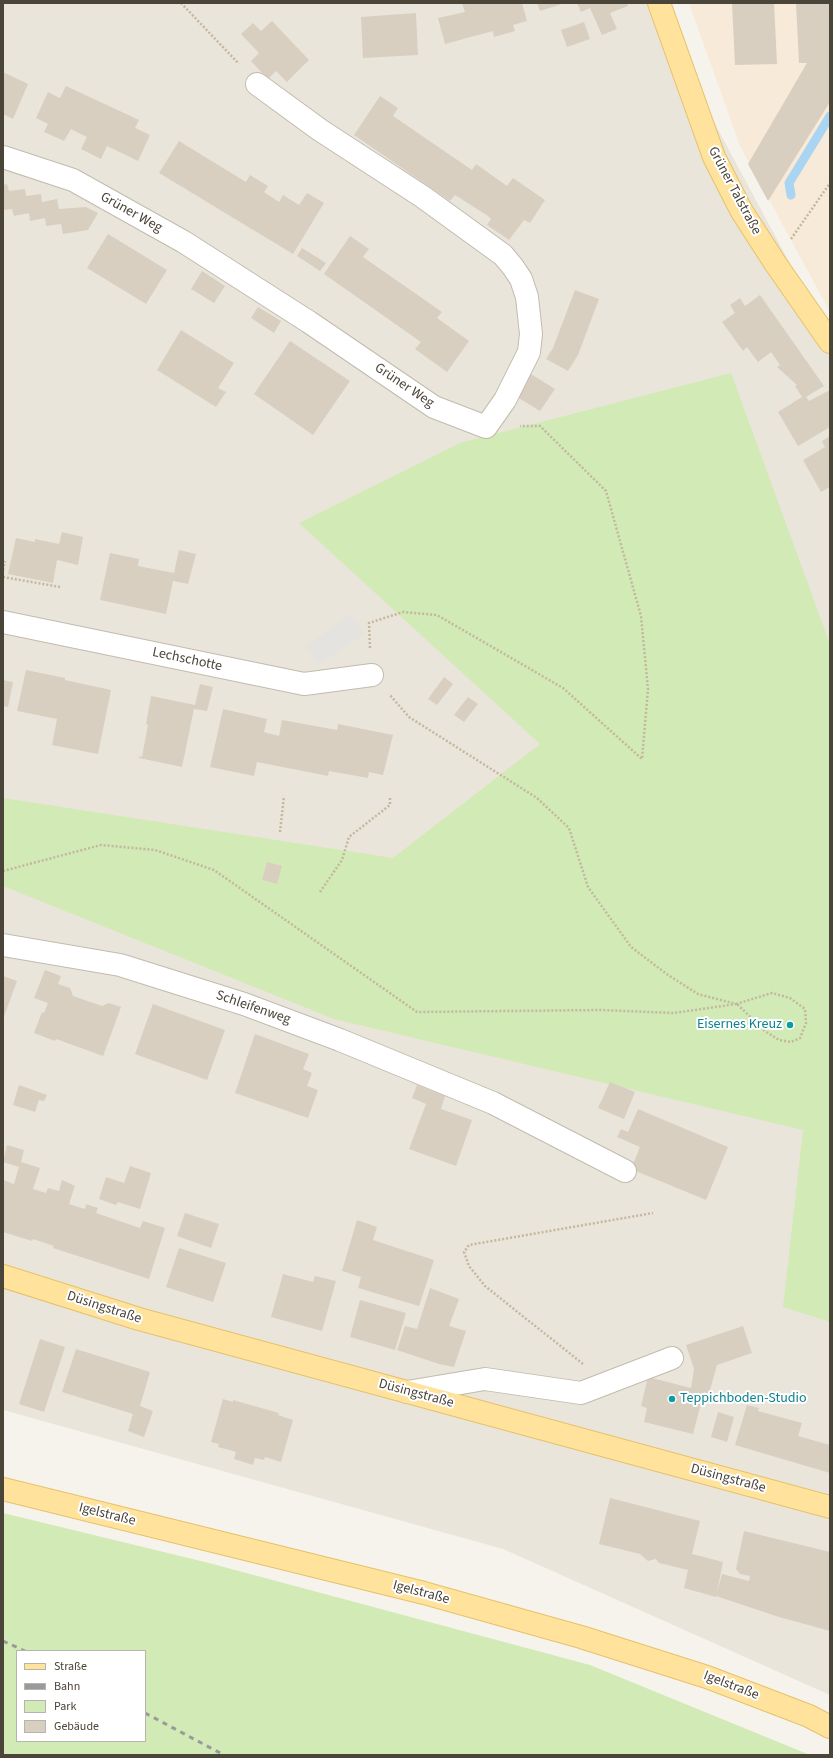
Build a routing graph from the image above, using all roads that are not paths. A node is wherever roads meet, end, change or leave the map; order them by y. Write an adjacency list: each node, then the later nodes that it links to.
1 (659, 3): 4 (main road, Grüner Talstraße)
2 (257, 84): 3 (street, Grüner Weg)
3 (3, 158)
4 (830, 342)
5 (3, 622): 6 (street, Lechschotte)
6 (372, 674)
7 (3, 945): 8 (street, Schleifenweg)
8 (625, 1171)
9 (3, 1276): 11 (main road, Düsingstraße)
10 (672, 1358): 11 (street)
11 (407, 1392): 13 (main road, Düsingstraße)
12 (3, 1489): 14 (main road, Igelstraße)
13 (830, 1507)
14 (830, 1727)

